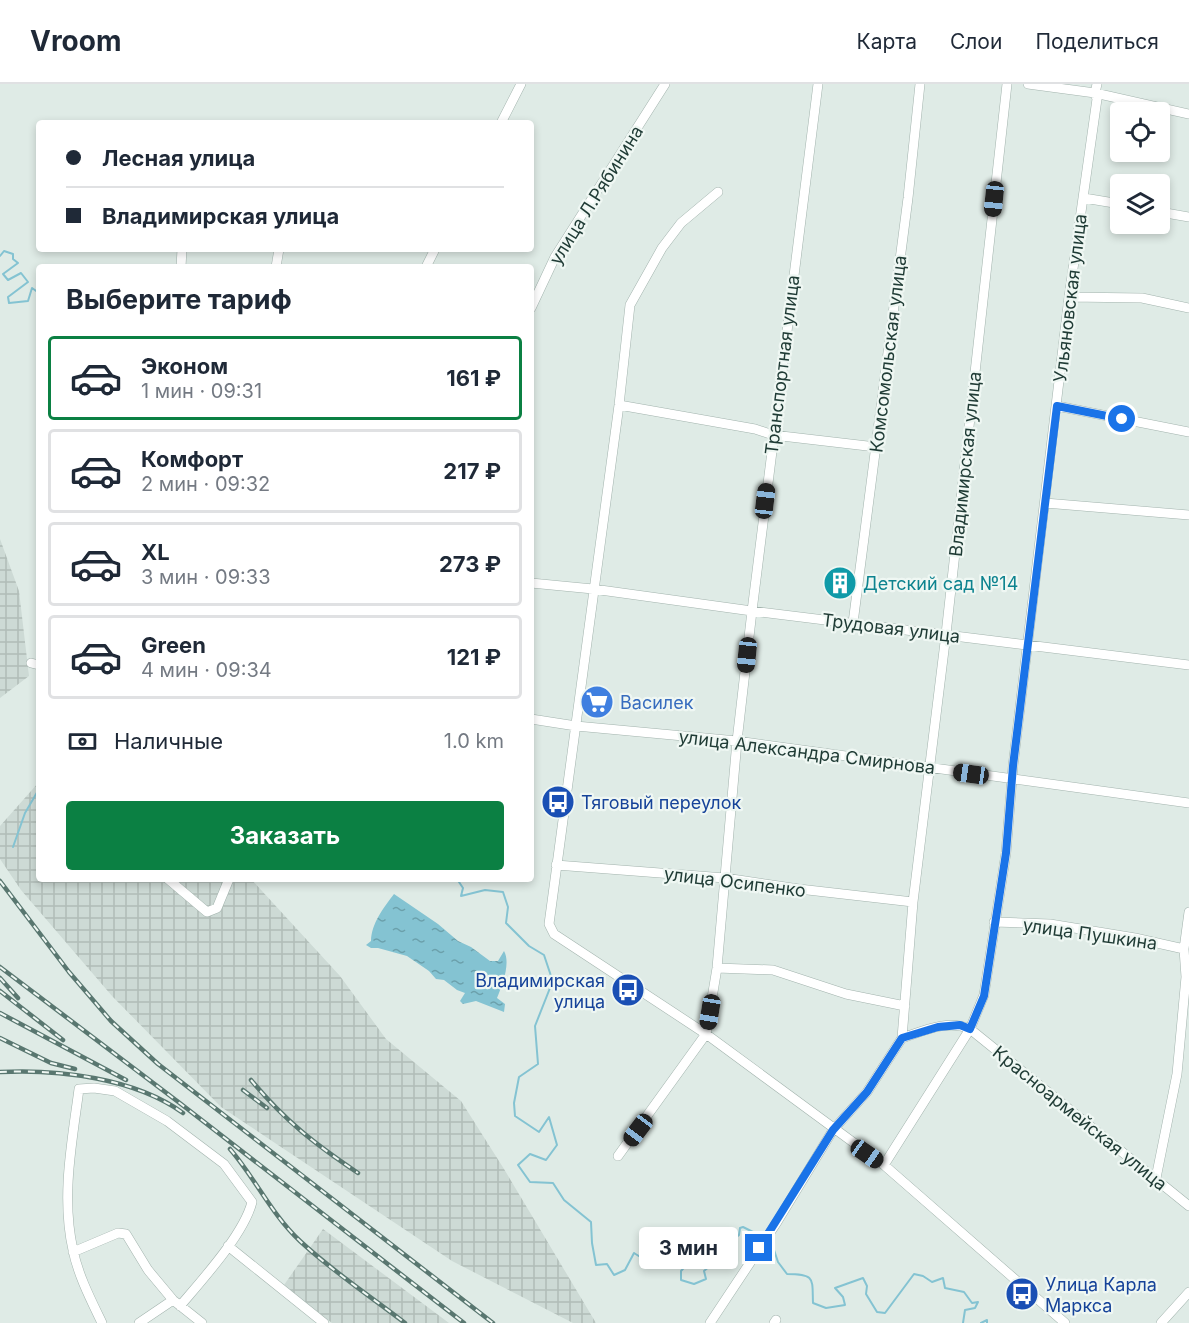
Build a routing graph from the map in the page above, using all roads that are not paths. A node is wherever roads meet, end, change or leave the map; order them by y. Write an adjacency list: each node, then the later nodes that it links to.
1 (521, 84): 9 (street)
2 (665, 84): 16 (street, улица Л.Рябинина)
3 (818, 84): 21 (street, Транспортная улица)
4 (920, 84): 22 (street, Комсомольская улица)
5 (1007, 84): 29 (street, Владимирская улица)
6 (1028, 84): 7 (street)
7 (1096, 89): 8 (street); 11 (street, Ульяновская улица)
8 (1189, 114)
9 (503, 120)
10 (718, 192): 18 (street)
11 (1084, 198): 12 (street); 15 (street, Ульяновская улица)
12 (1110, 202)
13 (1170, 214): 14 (street)
14 (1189, 217)
15 (1069, 297): 17 (street); 19 (street, Ульяновская улица)
16 (534, 302)
17 (1189, 308)
18 (619, 405): 21 (street); 26 (street)
19 (1057, 406): 20 (street); 23 (street, Ульяновская улица)
20 (1189, 432)
21 (773, 435): 22 (street); 27 (street, Транспортная улица)
22 (876, 447): 28 (street, Комсомольская улица)
23 (1045, 503): 24 (street); 30 (street, Ульяновская улица)
24 (1189, 515)
25 (534, 583): 26 (street, Трудовая улица)
26 (593, 589): 27 (street, Трудовая улица); 33 (street)
27 (752, 611): 28 (street, Трудовая улица); 34 (street, Транспортная улица)
28 (853, 623): 29 (street, Трудовая улица)
29 (946, 634): 30 (street, Трудовая улица); 35 (street, Владимирская улица)
30 (1029, 645): 31 (street, Трудовая улица); 36 (street, Ульяновская улица)
31 (1189, 665)
32 (534, 719): 33 (street, улица Александра Смирнова)
33 (576, 726): 34 (street, улица Александра Смирнова); 38 (street)
34 (738, 741): 35 (street, улица Александра Смирнова); 39 (street, Транспортная улица)
35 (930, 768): 36 (street, улица Александра Смирнова); 42 (street, Владимирская улица)
36 (1012, 780): 37 (street, улица Александра Смирнова); 44 (street, Ульяновская улица)
37 (1189, 803)
38 (556, 865): 39 (street, улица Осипенко); 50 (street)
39 (725, 878): 42 (street, улица Осипенко); 46 (street, Транспортная улица)
40 (172, 882): 41 (street)
41 (228, 882)
42 (913, 902): 48 (street, Владимирская улица)
43 (1189, 912): 45 (street)
44 (994, 922): 45 (street, улица Пушкина); 49 (street, Ульяновская улица)
45 (1184, 949): 47 (street)
46 (717, 968): 48 (street); 50 (street, Транспортная улица)
47 (1187, 978): 55 (street)
48 (905, 1006): 51 (street, Владимирская улица)
49 (970, 1029): 51 (street); 54 (street, Ульяновская улица); 55 (street, Красноармейская улица)
50 (706, 1034): 52 (street); 53 (street, Транспортная улица)
51 (902, 1038): 52 (street, Владимирская улица)
52 (833, 1130): 54 (street); 65 (street, Владимирская улица)
53 (618, 1156)
54 (884, 1165): 66 (street)
55 (1156, 1178): 56 (street, Красноармейская улица)
56 (1189, 1206)
57 (228, 1246): 58 (street); 60 (street); 64 (street)
58 (73, 1252): 60 (street); 61 (street)
59 (1189, 1292): 67 (street)
60 (177, 1303): 62 (street); 63 (street)
61 (102, 1323)
62 (140, 1323)
63 (202, 1323)
64 (324, 1323)
65 (710, 1323)
66 (1065, 1323)
67 (1161, 1323)

